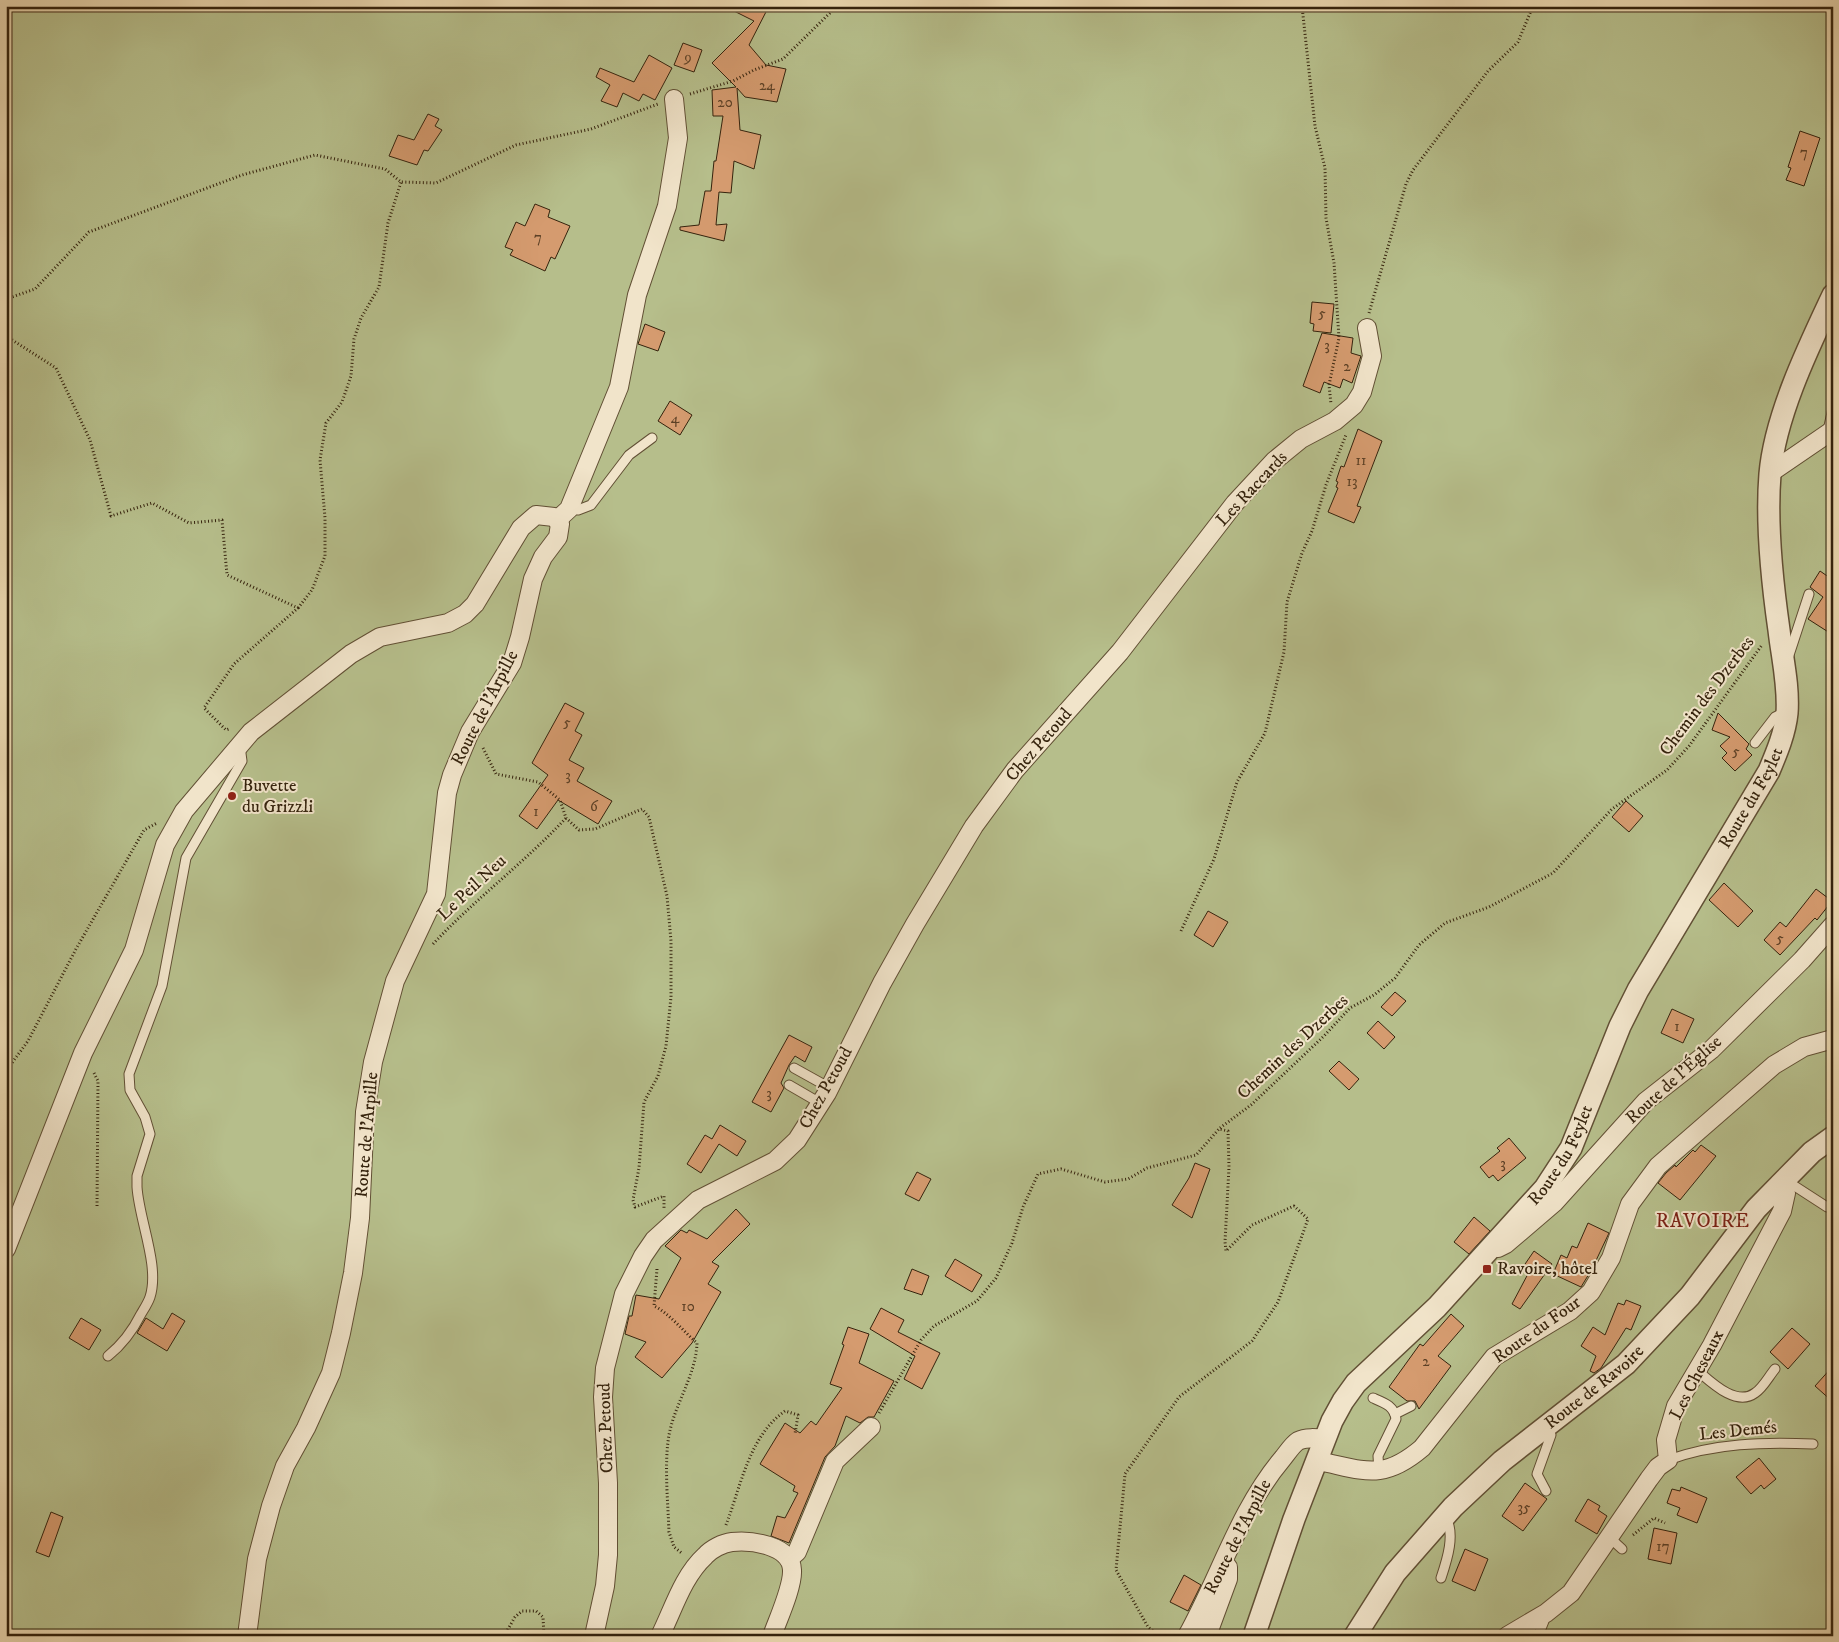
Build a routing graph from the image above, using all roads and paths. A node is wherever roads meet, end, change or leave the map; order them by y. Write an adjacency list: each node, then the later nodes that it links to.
1 (837, 6): 4 (path)
2 (1302, 6): 11 (path)
3 (1533, 6): 8 (path)
4 (674, 99): 5 (path); 15 (street, Route de l'Arpille)
5 (401, 182): 7 (path); 18 (path)
6 (1833, 295): 14 (street, Route du Feylet)
7 (6, 299)
8 (1367, 328): 11 (street, Les Raccards)
9 (6, 336): 18 (path)
10 (1833, 408): 12 (lane)
11 (1341, 416): 16 (street, Les Raccards); 28 (path)
12 (1832, 431): 14 (street)
13 (652, 438): 15 (lane)
14 (1770, 474): 19 (street, Route du Feylet)
15 (563, 514): 22 (street, Route de l'Arpille); 23 (street)
16 (1191, 560): 35 (street, Chez Petoud)
17 (1809, 594): 20 (lane)
18 (298, 608): 23 (path)
19 (1779, 634): 20 (street, Route du Feylet); 37 (path, Chemin des Dzerbes)
20 (1783, 660): 21 (street, Route du Feylet)
21 (1787, 712): 24 (lane); 43 (street, Route du Feylet)
22 (479, 717): 26 (path); 70 (street, Route de l'Arpille)
23 (245, 737): 25 (street); 46 (lane)
24 (1755, 744)
25 (184, 810): 31 (street); 33 (path)
26 (566, 818): 29 (path, Le Peil Neu); 42 (path)
27 (1833, 925): 43 (street, Route de l'Église)
28 (1181, 931)
29 (428, 950)
30 (1833, 1039): 59 (street, Route du Four)
31 (83, 1053): 41 (path); 44 (street)
32 (794, 1068): 35 (lane)
33 (6, 1071)
34 (789, 1085): 36 (lane)
35 (830, 1088): 36 (street, Chez Petoud)
36 (820, 1103): 42 (street, Chez Petoud)
37 (1219, 1129): 53 (path, Chemin des Dzerbes); 76 (path)
38 (1833, 1137): 39 (street, Route de Ravoire)
39 (1784, 1180): 40 (lane); 48 (street, Les Cheseaux); 52 (street, Route de Ravoire)
40 (1827, 1207)
41 (97, 1208)
42 (661, 1233): 73 (street, Chez Petoud)
43 (1490, 1247): 55 (street)
44 (6, 1249)
45 (658, 1268): 67 (path)
46 (108, 1356)
47 (1775, 1369): 48 (lane)
48 (1697, 1370): 57 (street, Les Cheseaux)
49 (1373, 1398): 51 (lane)
50 (1411, 1406): 51 (lane)
51 (1395, 1414): 59 (lane)
52 (1546, 1426): 60 (lane); 61 (street, Route de Ravoire)
53 (871, 1427): 66 (street)
54 (795, 1434): 64 (path)
55 (1325, 1439): 58 (street); 65 (street, Route de l'Arpille)
56 (1813, 1444): 57 (lane, Les Demés)
57 (1668, 1460): 63 (street)
58 (1318, 1461): 59 (street, Route du Four); 79 (street)
59 (1378, 1471)
60 (1546, 1491)
61 (1445, 1516): 68 (lane); 80 (street, Route de Ravoire)
62 (1665, 1523): 63 (path)
63 (1615, 1539): 69 (street)
64 (723, 1544): 66 (street); 67 (street)
65 (1228, 1551): 77 (street, Route de l'Arpille); 78 (street)
66 (789, 1559): 75 (street)
67 (698, 1564): 74 (street)
68 (1441, 1578)
69 (1541, 1615): 81 (street); 82 (lane)
70 (246, 1636)
71 (504, 1636): 72 (path)
72 (544, 1636)
73 (594, 1636)
74 (660, 1636)
75 (772, 1636)
76 (1160, 1636)
77 (1186, 1636)
78 (1207, 1636)
79 (1254, 1636)
80 (1355, 1636)
81 (1507, 1636)
82 (1538, 1636)

